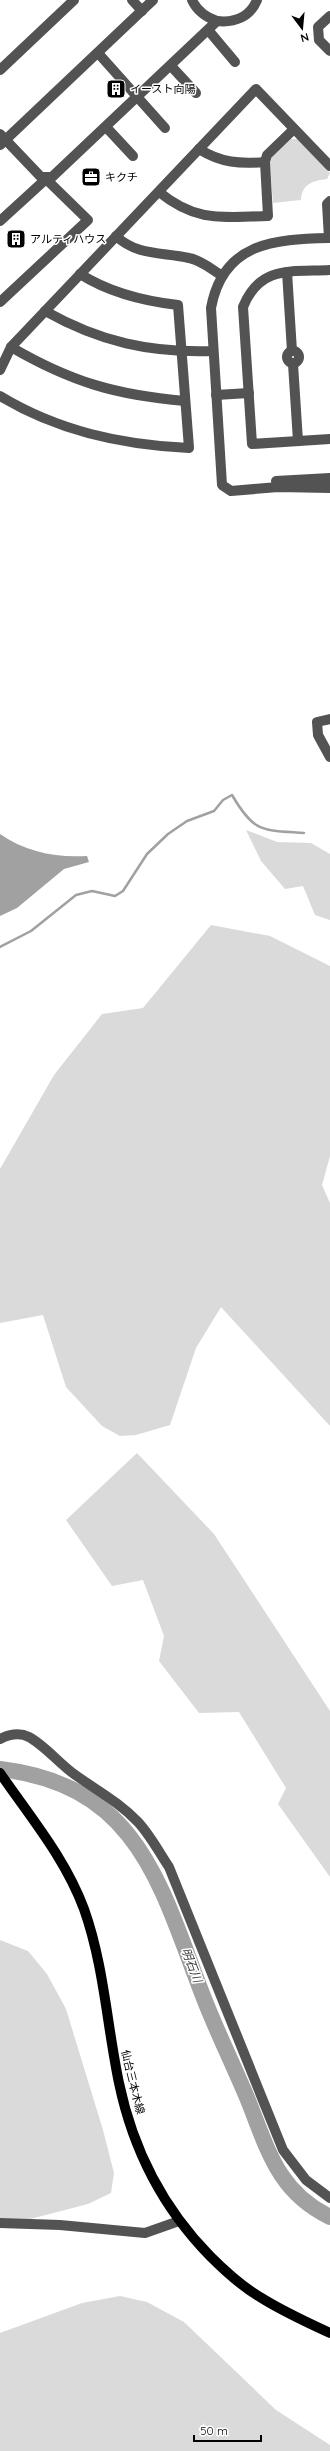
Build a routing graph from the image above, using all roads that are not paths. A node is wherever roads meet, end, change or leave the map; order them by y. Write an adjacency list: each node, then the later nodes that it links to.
1 (74, 0): 14 (street)
2 (132, 0): 6 (street)
3 (153, 0): 6 (street)
4 (192, 0): 8 (street)
5 (257, 0): 8 (street)
6 (142, 11): 11 (street)
7 (330, 16): 10 (street)
8 (217, 21): 9 (street)
9 (209, 31): 12 (street); 13 (street)
10 (330, 51)
11 (98, 53): 16 (street); 20 (street)
12 (235, 62)
13 (171, 66): 15 (street); 16 (street)
14 (0, 70)
15 (196, 93)
16 (139, 96): 17 (street); 18 (street)
17 (106, 127): 22 (street); 25 (street)
18 (165, 128)
19 (294, 129): 21 (street); 23 (street); 24 (street)
20 (2, 140): 25 (street)
21 (200, 149): 23 (street); 26 (street)
22 (133, 156)
23 (265, 162): 26 (street)
24 (330, 166)
25 (46, 179): 28 (street); 35 (street)
26 (158, 192): 29 (street)
27 (330, 201): 30 (street)
28 (0, 221)
29 (116, 236): 33 (street); 34 (street)
30 (329, 238): 34 (street)
31 (330, 270): 32 (street)
32 (287, 272): 41 (street); 46 (street)
33 (80, 274): 36 (street); 39 (street)
34 (222, 275): 38 (street)
35 (0, 302)
36 (45, 311): 37 (street); 39 (street)
37 (10, 347): 40 (street); 44 (street)
38 (213, 351): 39 (street); 42 (street)
39 (182, 352): 44 (street)
40 (0, 370)
41 (249, 393): 42 (street); 46 (street)
42 (216, 395): 48 (street)
43 (0, 396): 44 (street)
44 (185, 401)
45 (330, 439): 46 (street)
46 (298, 441)
47 (330, 478): 48 (street)
48 (222, 485): 49 (street)
49 (330, 488)
50 (330, 719): 51 (street)
51 (330, 757)
52 (0, 1739): 54 (street)
53 (2, 1776): 55 (main road, 仙台三本木線)
54 (330, 2198)
55 (179, 2221): 56 (street); 57 (main road, 仙台三本木線)
56 (0, 2224)
57 (330, 2333)

